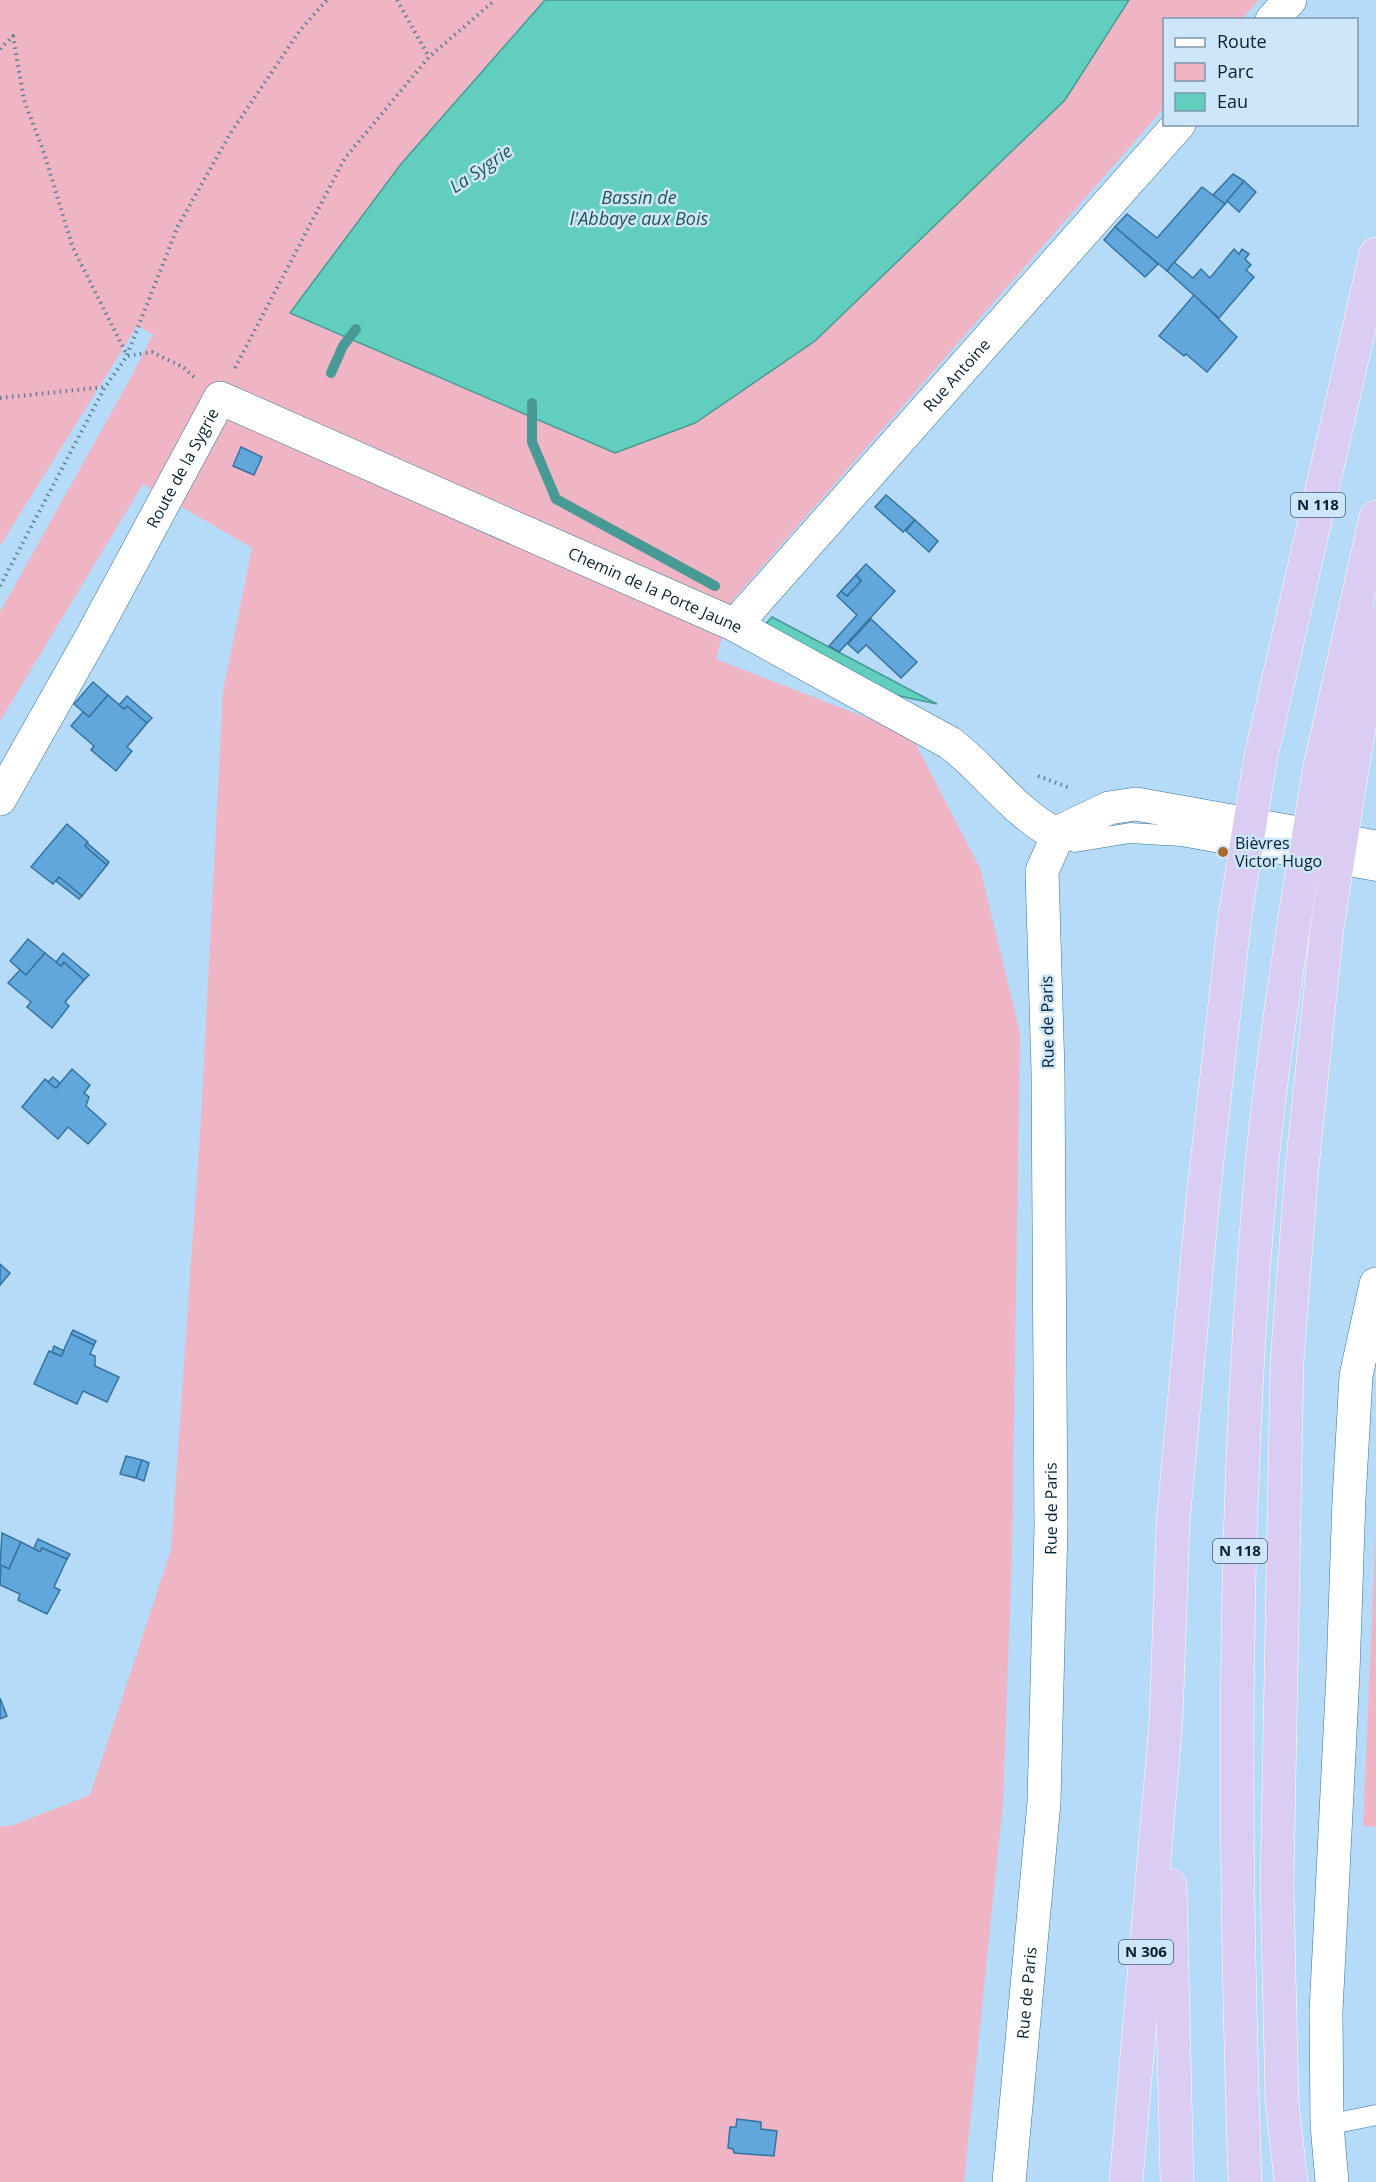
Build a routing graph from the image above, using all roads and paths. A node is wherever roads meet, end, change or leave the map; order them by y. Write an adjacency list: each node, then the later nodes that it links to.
1 (327, 0): 10 (path)
2 (397, 0): 7 (path)
3 (495, 0): 7 (path)
4 (1290, 0): 5 (street)
5 (1274, 18)
6 (0, 49): 10 (path)
7 (429, 57): 13 (path)
8 (1177, 126): 17 (street, Rue Antoine)
9 (1376, 254): 25 (highway, N 118, bridge)
10 (127, 356): 11 (path); 13 (path, Route de la Sygrie)
11 (105, 387): 12 (path); 16 (path)
12 (0, 398)
13 (220, 398): 17 (street, Chemin de la Porte Jaune); 19 (street, Route de la Sygrie)
14 (1376, 517): 31 (highway, N 118, bridge)
15 (1376, 554): 32 (highway, bridge)
16 (0, 586)
17 (735, 625): 21 (street, Chemin de la Porte Jaune)
18 (1101, 796): 20 (street)
19 (0, 799)
20 (1136, 804): 21 (street); 22 (street)
21 (1058, 835): 23 (lane); 28 (street, Rue de Paris)
22 (1376, 847)
23 (1376, 871)
24 (1376, 1284): 27 (street)
25 (1167, 1721): 29 (highway, N 306); 30 (highway, N 118)
26 (1376, 2115): 27 (lane)
27 (1327, 2126): 33 (street)
28 (1009, 2182)
29 (1126, 2182)
30 (1177, 2182)
31 (1245, 2182)
32 (1291, 2182)
33 (1332, 2182)

